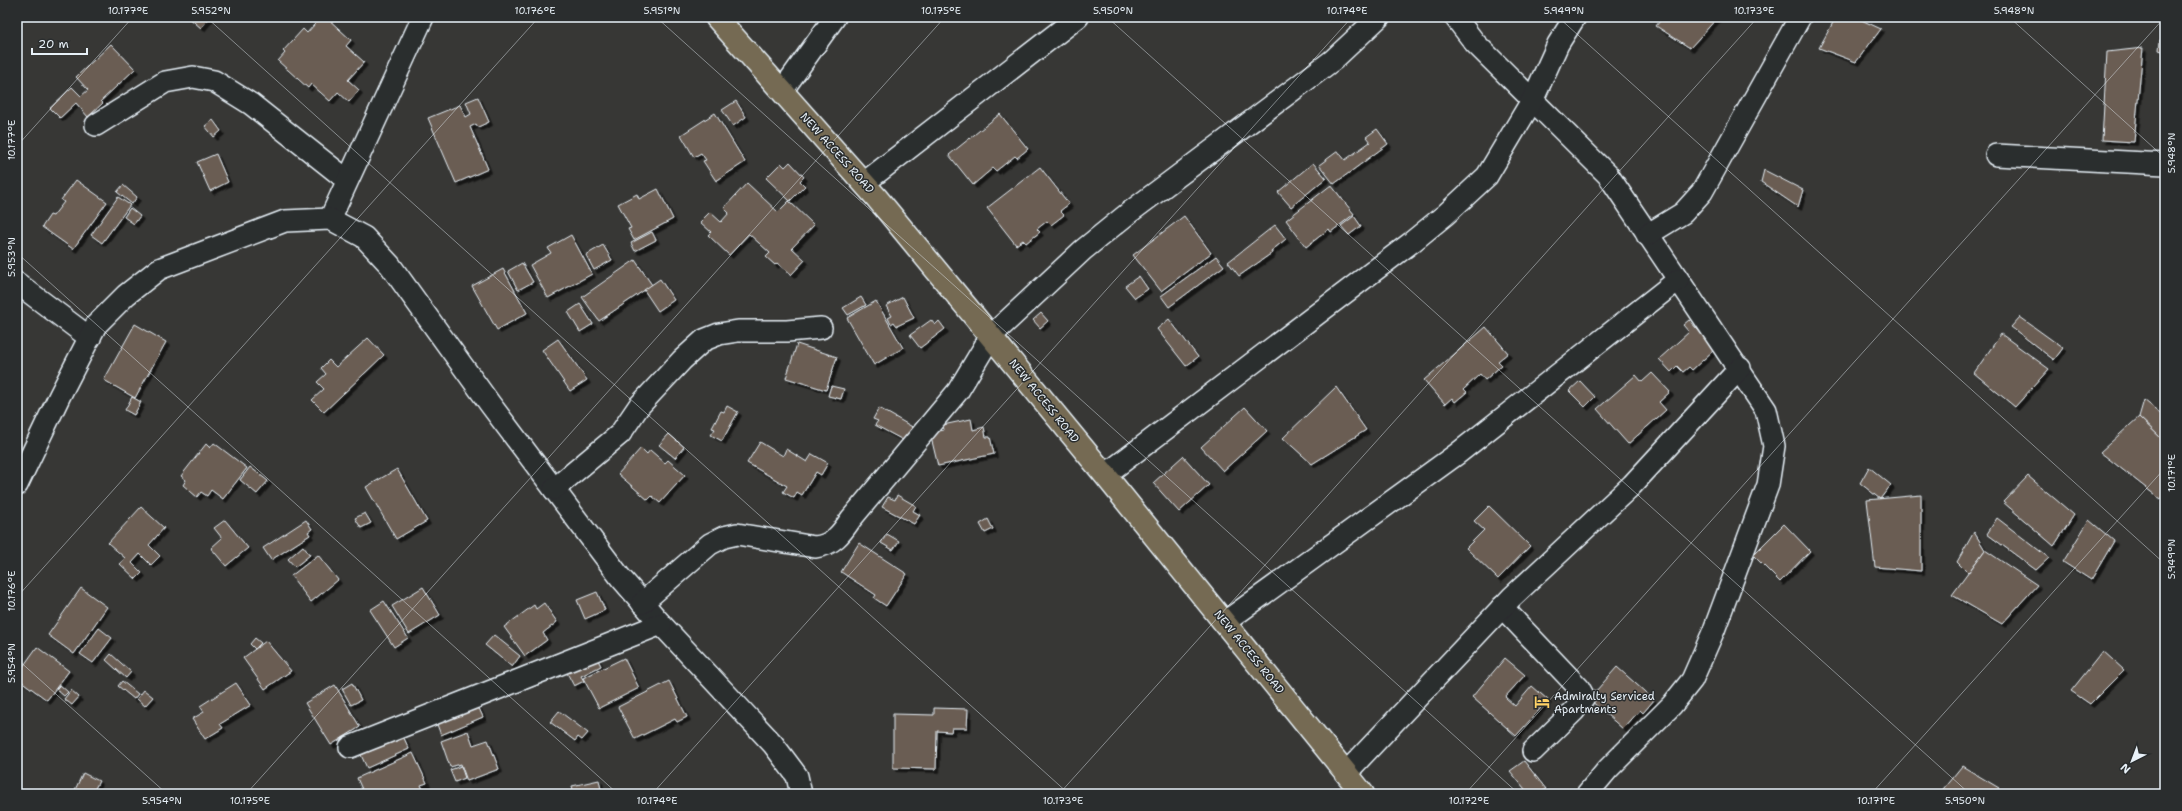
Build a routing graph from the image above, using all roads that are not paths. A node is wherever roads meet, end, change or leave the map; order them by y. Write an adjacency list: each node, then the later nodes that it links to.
1 (423, 17): 14 (street)
2 (716, 17): 9 (main road, NEW ACCESS ROAD)
3 (836, 17): 9 (street)
4 (1078, 17): 15 (street)
5 (1379, 17): 21 (street)
6 (1455, 17): 10 (street)
7 (1574, 17): 10 (street)
8 (1800, 17): 17 (street)
9 (782, 91): 15 (main road, NEW ACCESS ROAD)
10 (1533, 99): 17 (street); 24 (street)
11 (96, 125): 14 (street)
12 (1996, 155): 13 (street)
13 (2165, 164)
14 (347, 180): 16 (street)
15 (864, 183): 21 (main road, NEW ACCESS ROAD)
16 (330, 219): 22 (street); 26 (street)
17 (1647, 235): 18 (street)
18 (1678, 280): 23 (street); 29 (street)
19 (17, 282): 22 (street)
20 (821, 328): 26 (street)
21 (991, 336): 24 (main road, NEW ACCESS ROAD); 27 (street)
22 (90, 338): 25 (street)
23 (1740, 368): 28 (street); 36 (street)
24 (1105, 475): 29 (main road, NEW ACCESS ROAD)
25 (17, 485)
26 (554, 489): 27 (street)
27 (642, 603): 30 (street)
28 (1502, 608): 32 (street); 33 (street)
29 (1225, 622): 33 (main road, NEW ACCESS ROAD)
30 (661, 624): 31 (street); 34 (street)
31 (350, 747)
32 (1533, 751)
33 (1346, 773): 35 (main road, NEW ACCESS ROAD)
34 (801, 794)
35 (1363, 794)
36 (1587, 794)

